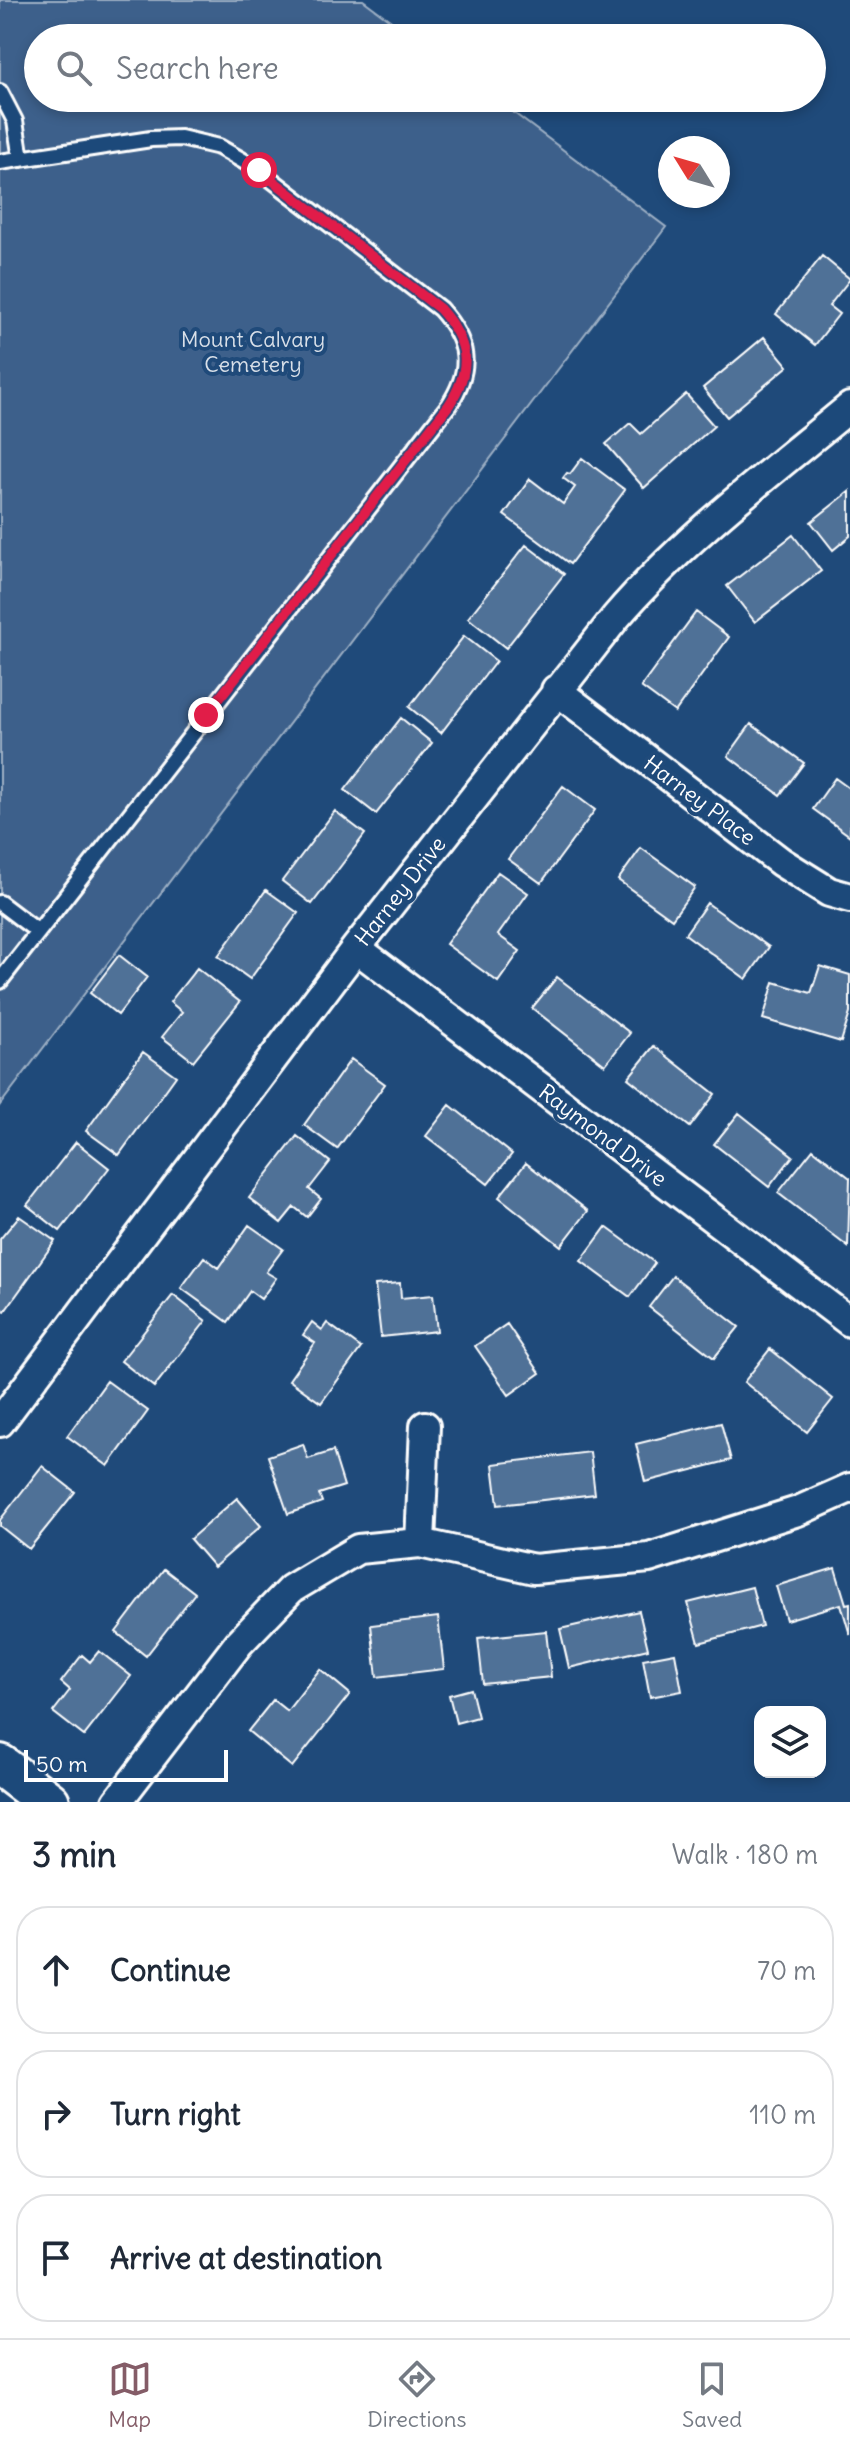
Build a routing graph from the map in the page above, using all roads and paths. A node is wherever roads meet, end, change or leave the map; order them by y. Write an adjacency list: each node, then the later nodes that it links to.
1 (0, 92): 2 (lane)
2 (21, 159): 3 (lane); 8 (lane)
3 (0, 162)
4 (850, 407): 5 (street, Harney Drive)
5 (556, 690): 6 (street, Harney Place); 9 (street, Harney Drive)
6 (850, 898)
7 (0, 903): 8 (lane)
8 (37, 931): 10 (lane)
9 (356, 948): 11 (street, Raymond Drive); 12 (street, Harney Drive)
10 (0, 981)
11 (850, 1322)
12 (0, 1422)
13 (425, 1426): 15 (street)
14 (850, 1488): 15 (street)
15 (420, 1543): 18 (street)
16 (0, 1765): 17 (main road)
17 (49, 1802)
18 (117, 1802)

